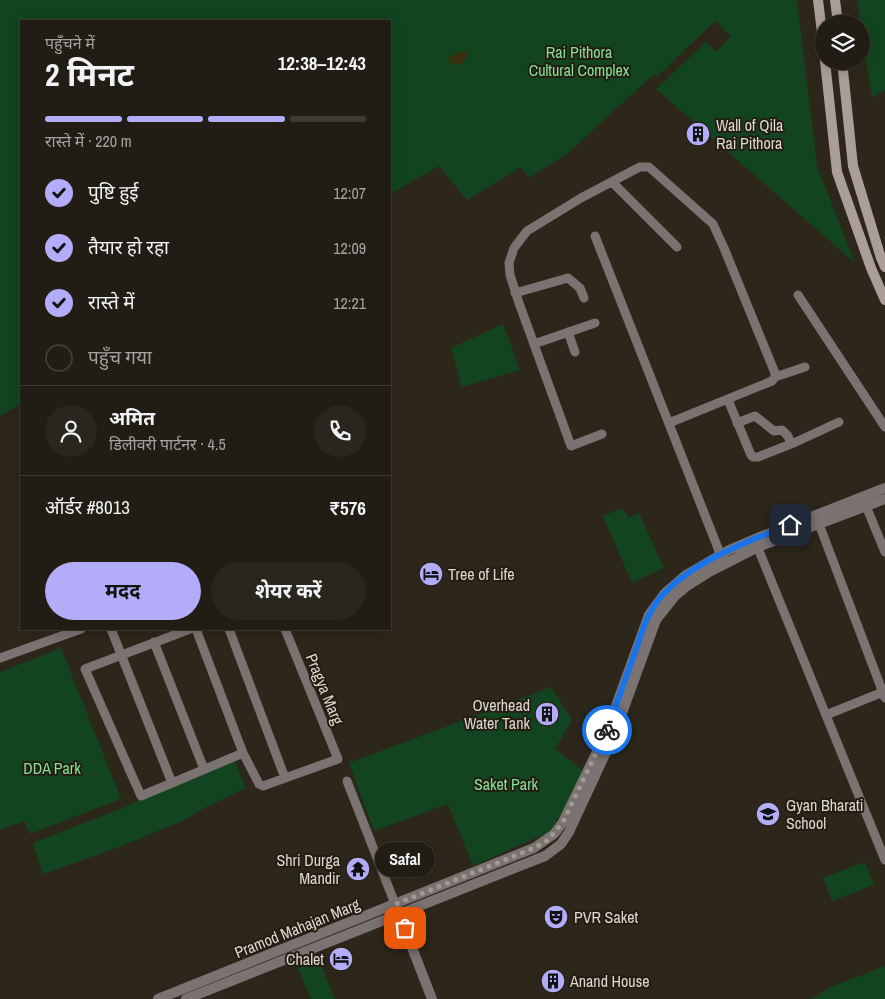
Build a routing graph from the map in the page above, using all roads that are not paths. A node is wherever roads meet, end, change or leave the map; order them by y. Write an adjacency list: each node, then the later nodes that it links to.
1 (818, 0): 3 (main road)
2 (835, 0): 4 (main road)
3 (820, 15)
4 (837, 15)
5 (826, 70): 16 (main road)
6 (843, 70): 8 (main road)
7 (612, 182): 11 (street); 13 (street); 22 (street)
8 (874, 234): 10 (main road); 12 (main road)
9 (595, 236): 25 (street)
10 (885, 246)
11 (676, 247)
12 (885, 267)
13 (516, 292): 15 (street); 19 (street)
14 (798, 294): 27 (street)
15 (584, 298)
16 (885, 300)
17 (595, 323): 18 (street)
18 (568, 332): 19 (street); 20 (street)
19 (534, 344): 28 (street)
20 (575, 352)
21 (805, 367): 22 (street)
22 (775, 377): 23 (street)
23 (728, 400): 25 (street); 26 (street)
24 (838, 422): 29 (street)
25 (669, 423): 36 (street)
26 (737, 423): 29 (street); 29 (street)
27 (885, 427)
28 (602, 434)
29 (791, 444)
30 (885, 488): 34 (street, Pramod Mahajan Marg)
31 (885, 499): 32 (street, Pramod Mahajan Marg)
32 (866, 506): 33 (street, Pramod Mahajan Marg); 35 (street)
33 (819, 524): 34 (street, Pramod Mahajan Marg); 46 (street)
34 (756, 543): 36 (street, Pramod Mahajan Marg); 47 (street)
35 (884, 547)
36 (722, 560): 54 (street, Pramod Mahajan Marg)
37 (78, 630): 45 (street)
38 (110, 630): 44 (street)
39 (187, 630): 43 (street)
40 (196, 630): 48 (street)
41 (229, 630): 50 (street)
42 (285, 630): 50 (street, Pragya Marg)
43 (154, 642): 44 (street); 49 (street)
44 (120, 656): 52 (street); 52 (street)
45 (0, 658)
46 (884, 695): 47 (street)
47 (826, 715): 53 (street)
48 (243, 753): 49 (street); 50 (street)
49 (204, 769): 52 (street)
50 (285, 778)
51 (347, 781): 54 (street)
52 (172, 783)
53 (885, 860)
54 (398, 909): 55 (street, Pramod Mahajan Marg); 58 (street)
55 (317, 941): 56 (street, Pramod Mahajan Marg); 57 (street, Pramod Mahajan Marg)
56 (158, 999)
57 (186, 999)
58 (432, 999)

